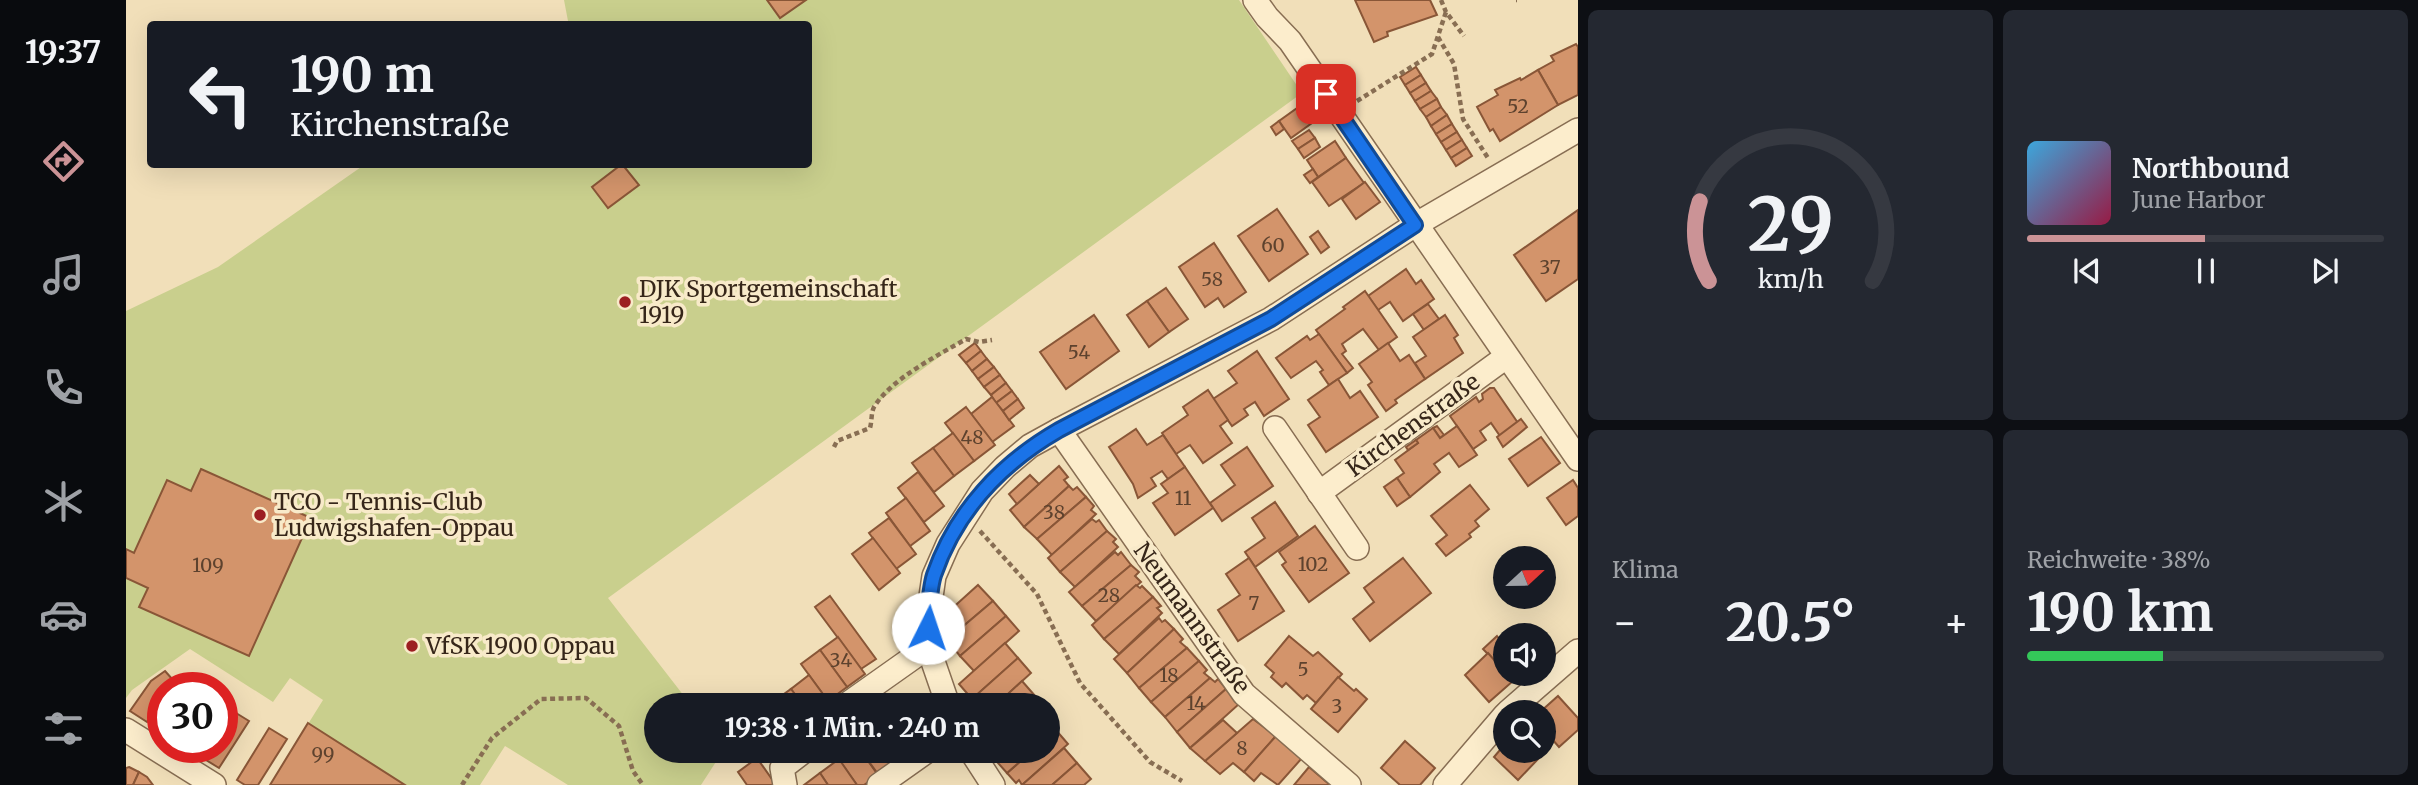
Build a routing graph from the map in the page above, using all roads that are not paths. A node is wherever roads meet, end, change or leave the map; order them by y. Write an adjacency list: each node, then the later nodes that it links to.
1 (1261, 9): 3 (street)
2 (1578, 130): 3 (street)
3 (1415, 225): 4 (street); 6 (street)
4 (1506, 357): 7 (street); 8 (street, Kirchenstraße)
5 (1275, 428): 8 (street)
6 (1059, 430): 10 (street); 24 (street, Neumannstraße)
7 (1578, 459)
8 (1319, 493): 9 (street)
9 (1357, 548)
10 (928, 647): 12 (street); 13 (street)
11 (1578, 651): 14 (street)
12 (863, 693)
13 (944, 693)
14 (1522, 700)
15 (1493, 729): 25 (street)
16 (126, 730): 20 (street)
17 (788, 763): 21 (street)
18 (910, 763): 22 (street)
19 (979, 763): 23 (street)
20 (214, 785)
21 (786, 785)
22 (879, 785)
23 (993, 785)
24 (1349, 785)
25 (1445, 785)

